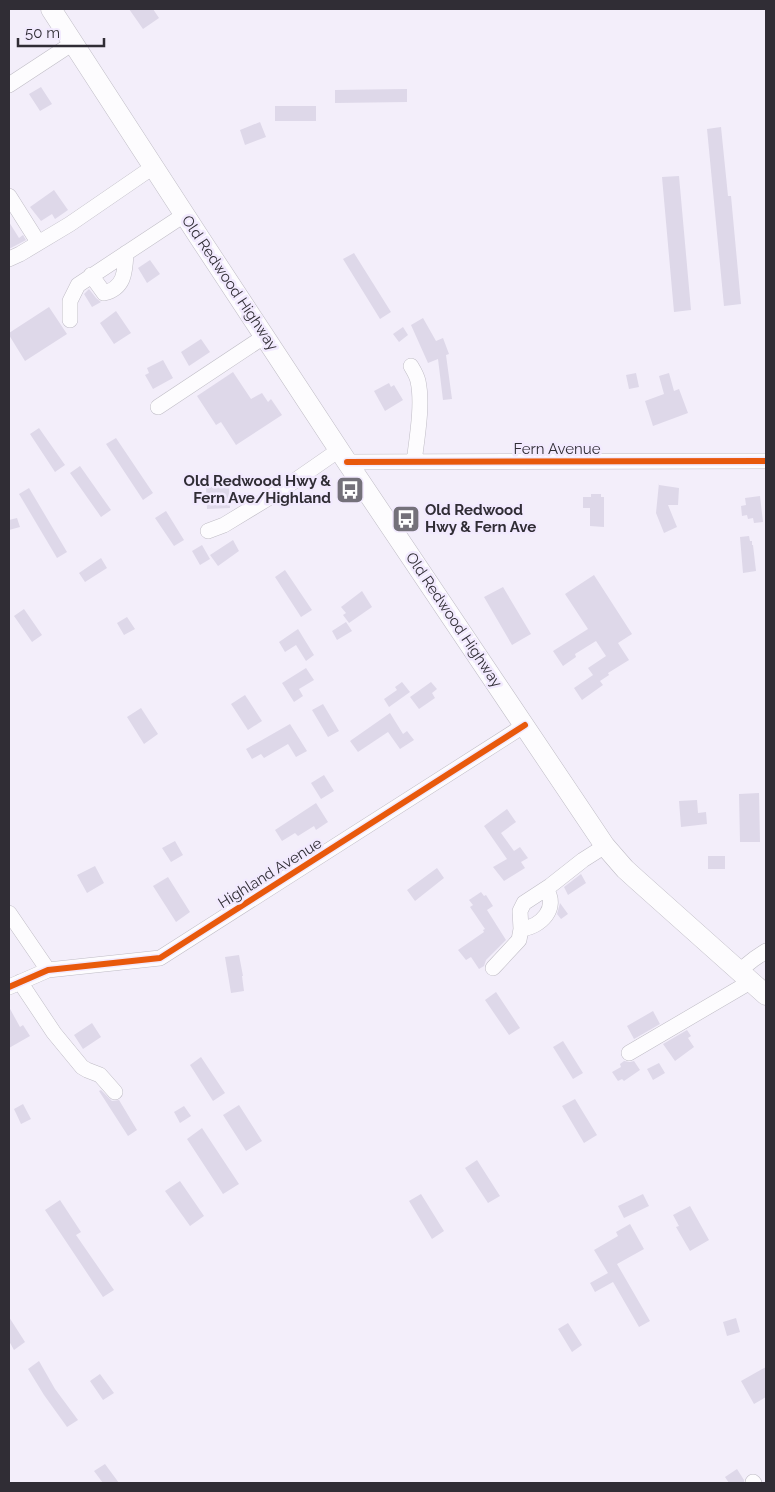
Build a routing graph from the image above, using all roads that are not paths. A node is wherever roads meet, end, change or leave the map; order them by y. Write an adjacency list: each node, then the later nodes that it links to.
1 (51, 9): 2 (main road, Old Redwood Highway)
2 (73, 43): 3 (street); 4 (main road, Old Redwood Highway)
3 (9, 84)
4 (153, 166): 6 (main road, Old Redwood Highway); 7 (street)
5 (9, 196): 7 (street)
6 (184, 214): 8 (street); 12 (main road, Old Redwood Highway)
7 (38, 242): 9 (street)
8 (126, 253): 10 (street); 10 (street)
9 (9, 259)
10 (92, 276): 11 (street)
11 (70, 320)
12 (265, 336): 14 (street); 15 (main road, Old Redwood Highway)
13 (411, 366): 17 (street)
14 (158, 407)
15 (343, 456): 17 (street, Fern Avenue); 18 (street); 19 (main road, Old Redwood Highway)
16 (766, 461): 17 (street, Fern Avenue)
17 (414, 462)
18 (208, 531)
19 (525, 725): 20 (main road, Old Redwood Highway); 26 (street, Highland Avenue)
20 (605, 846): 21 (street); 27 (main road, Old Redwood Highway)
21 (546, 889): 23 (street); 23 (street)
22 (9, 913): 26 (street)
23 (521, 929): 25 (street)
24 (766, 951): 27 (street)
25 (492, 968)
26 (48, 970): 28 (street, Highland Avenue)
27 (745, 976): 29 (main road, Old Redwood Highway); 30 (street)
28 (14, 984): 31 (street)
29 (766, 995)
30 (629, 1053)
31 (115, 1092)

